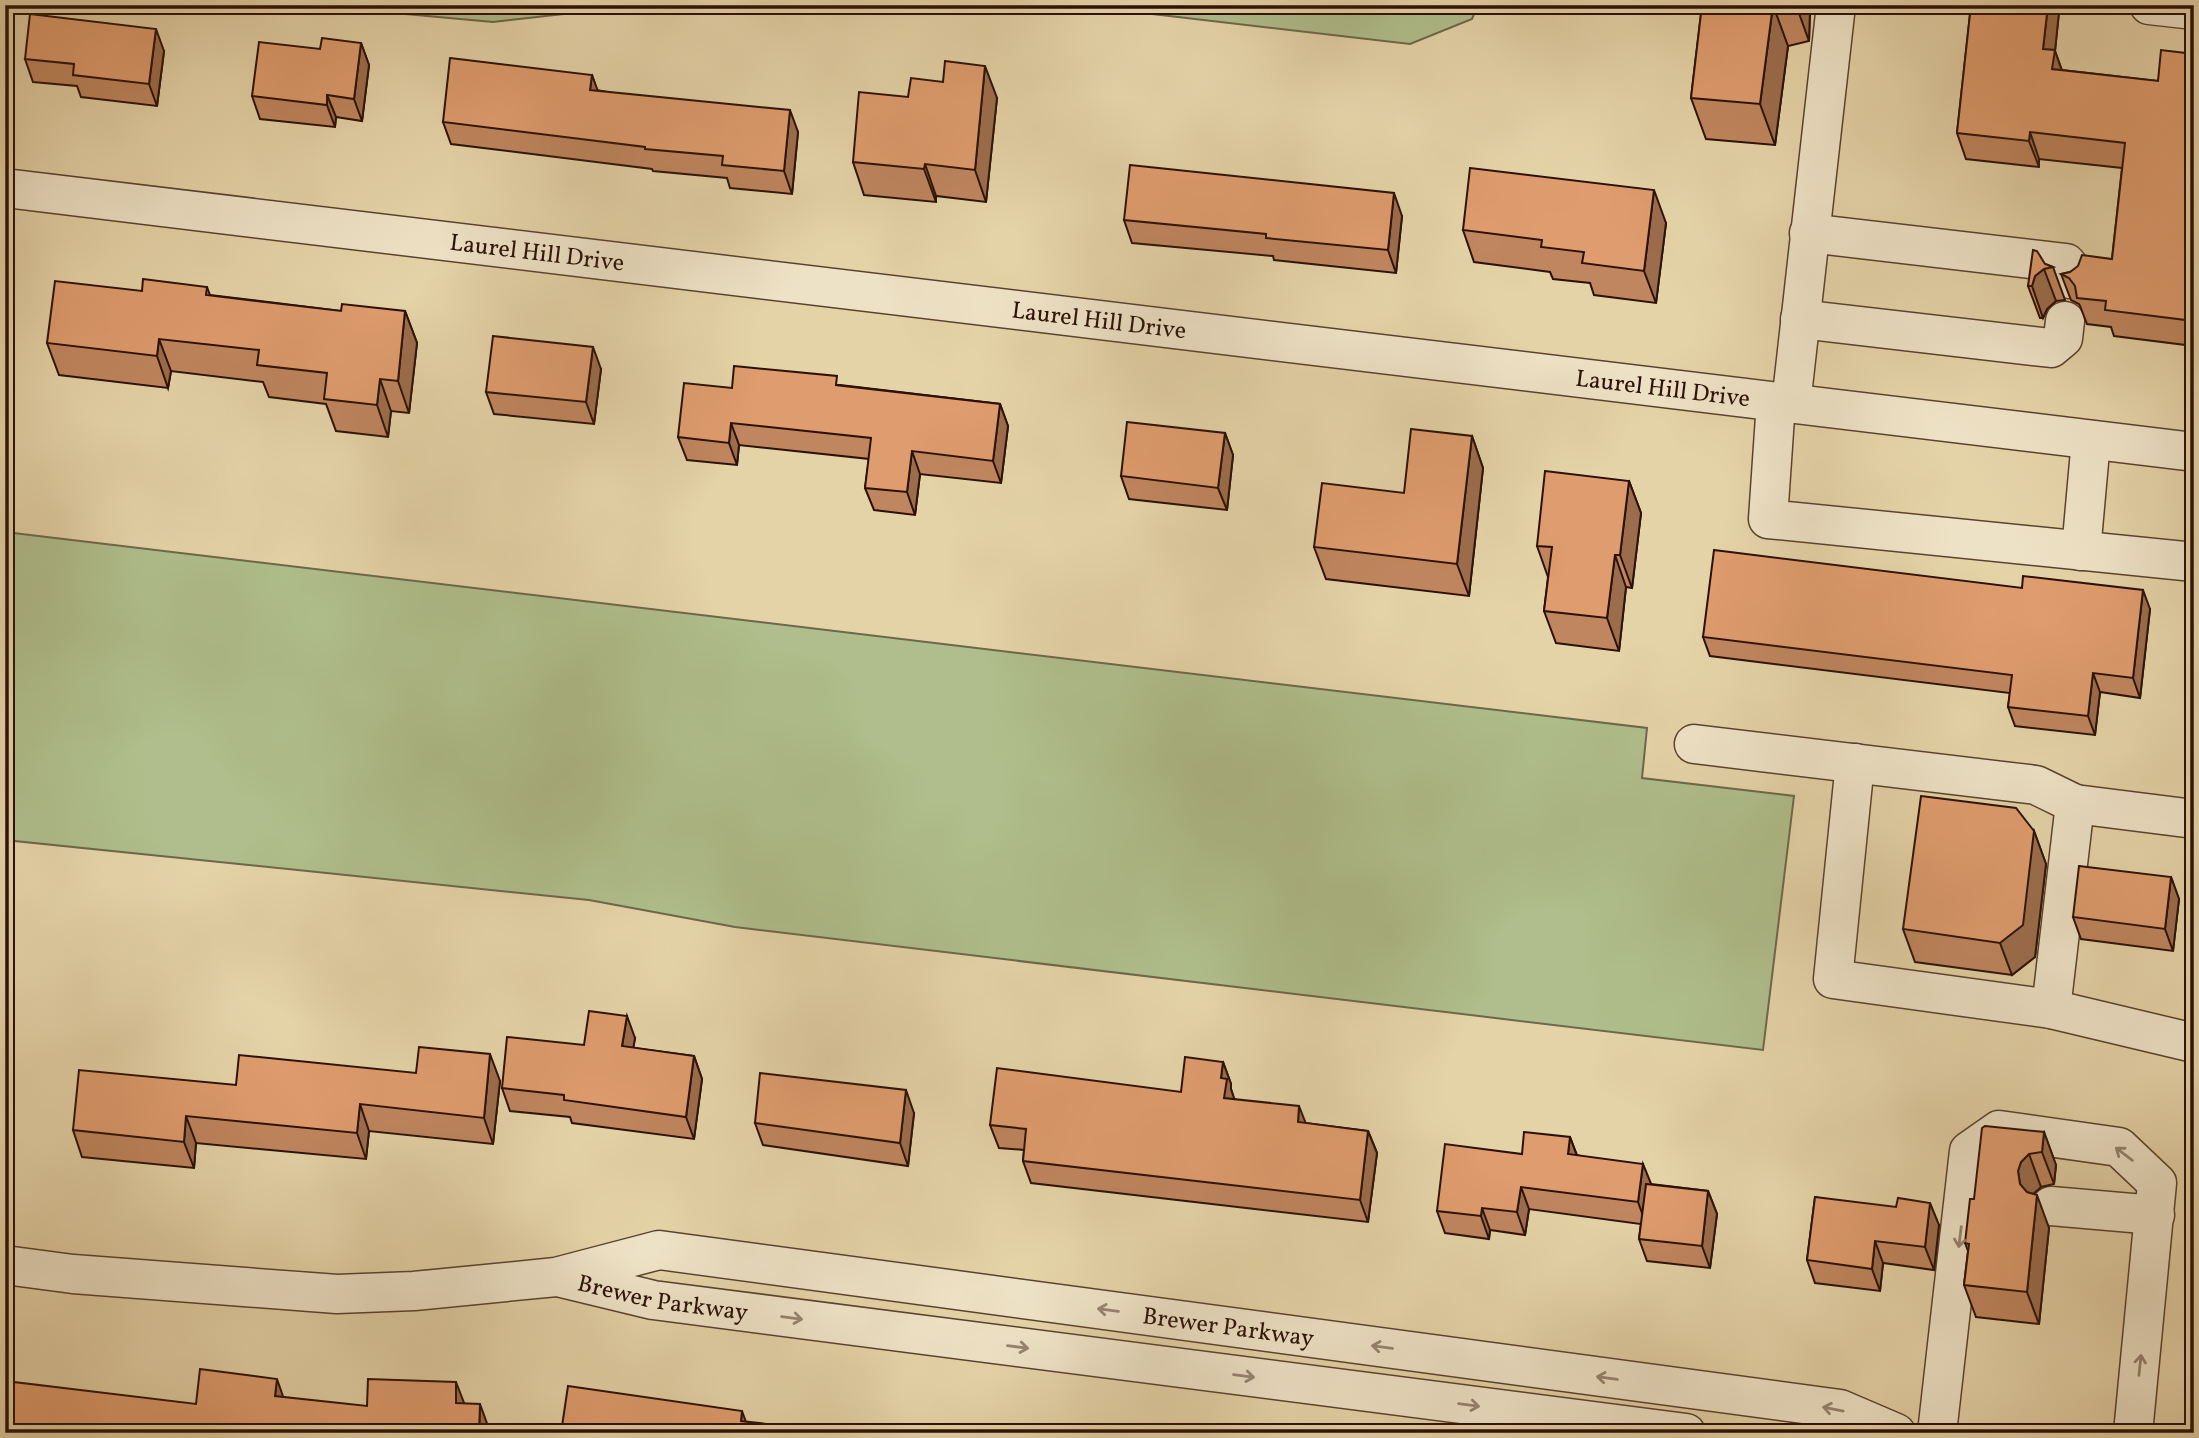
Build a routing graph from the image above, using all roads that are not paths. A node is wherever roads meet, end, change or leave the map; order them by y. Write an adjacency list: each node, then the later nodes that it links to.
1 (1836, 5): 5 (street)
2 (2149, 5): 3 (street)
3 (2194, 10)
4 (5, 188): 9 (street, Laurel Hill Drive)
5 (1809, 233): 6 (street); 7 (street)
6 (2070, 279)
7 (1800, 319): 8 (street); 9 (street)
8 (2065, 321)
9 (1783, 403): 10 (street, Laurel Hill Drive); 12 (street)
10 (2091, 440): 11 (street, Laurel Hill Drive); 12 (street)
11 (2194, 452)
12 (2081, 551): 13 (street)
13 (2194, 562)
14 (1694, 744): 15 (street)
15 (1855, 763): 16 (street); 18 (street)
16 (2075, 804): 17 (street); 18 (street)
17 (2193, 811)
18 (2051, 1009): 19 (street)
19 (2194, 1043)
20 (2051, 1206): 21 (street)
21 (2155, 1215): 26 (street, one-way to 26); 27 (street, one-way to 21)
22 (5, 1265): 23 (street, Brewer Parkway)
23 (556, 1277): 24 (street, Brewer Parkway, one-way to 24); 25 (street, Brewer Parkway, one-way to 23)
24 (1686, 1433)
25 (1896, 1433)
26 (1937, 1433)
27 (2133, 1433)

